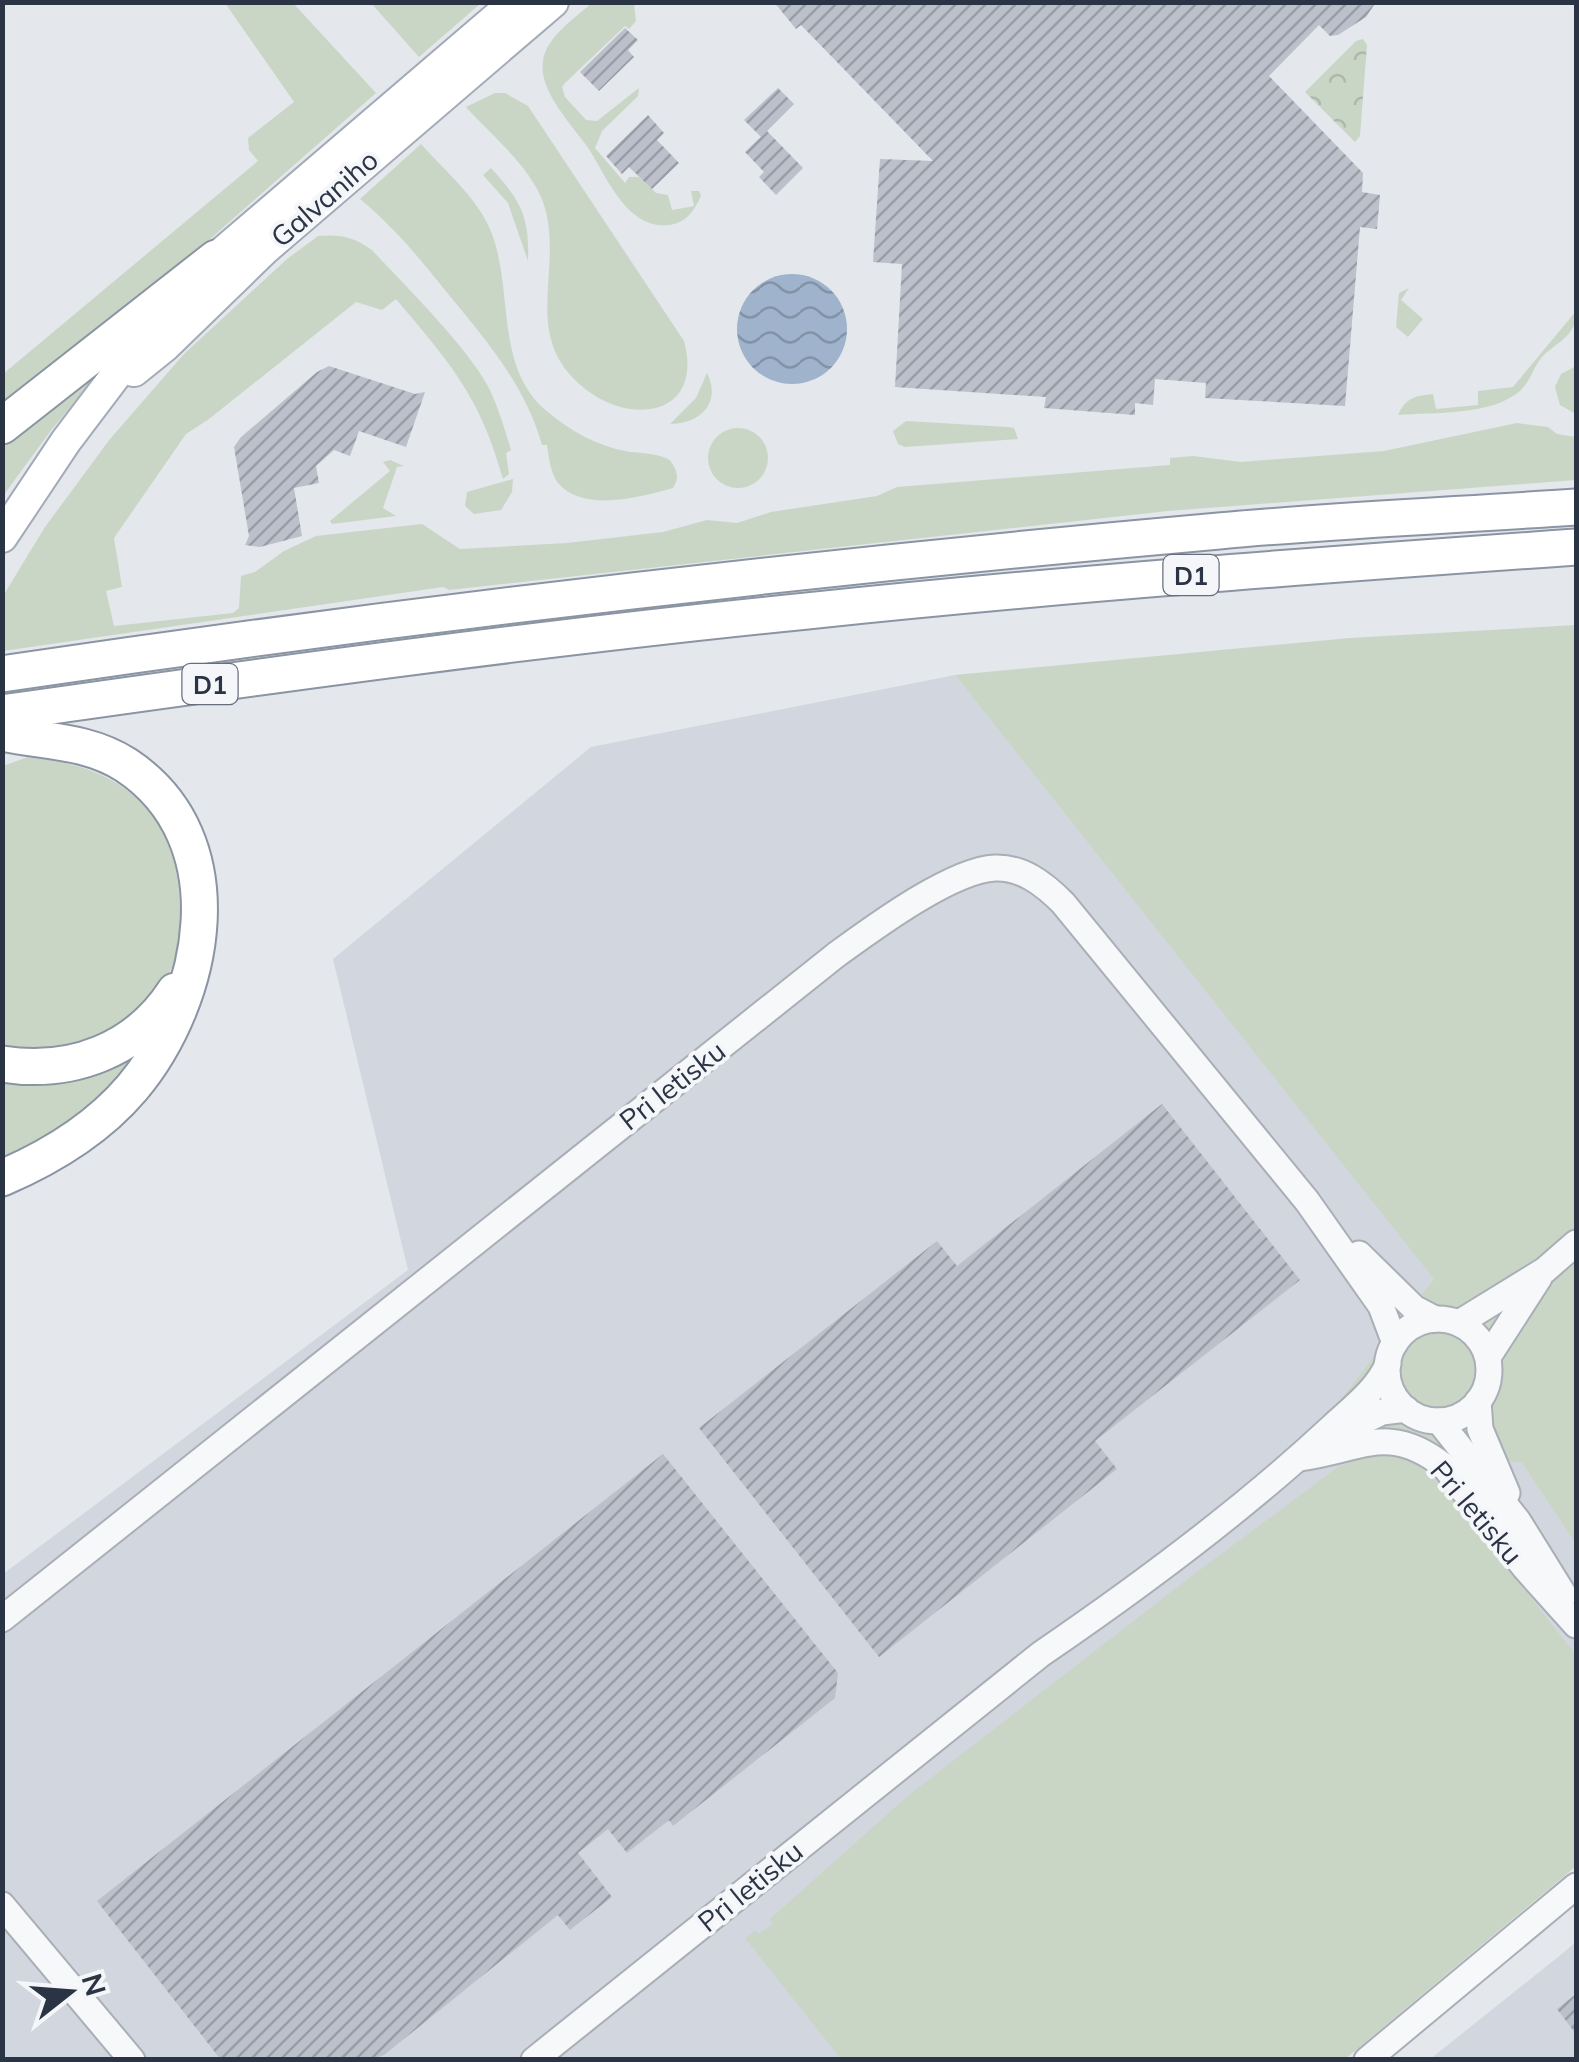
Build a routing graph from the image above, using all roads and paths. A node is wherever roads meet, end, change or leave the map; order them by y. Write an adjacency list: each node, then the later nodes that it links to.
1 (516, 2): 3 (main road, Galvaniho)
2 (553, 2): 4 (main road, Galvaniho)
3 (216, 258): 4 (main road, Galvaniho); 5 (highway)
4 (101, 399): 7 (main road, Galvaniho)
5 (2, 426)
6 (1576, 508): 9 (highway, D1)
7 (2, 537)
8 (1576, 548): 10 (highway, D1)
9 (2, 674)
10 (2, 713)
11 (2, 733): 12 (highway)
12 (198, 929): 13 (highway); 14 (highway)
13 (2, 1064)
14 (2, 1178)
15 (1306, 1201): 18 (street, Pri letisku); 19 (street, Pri letisku); 27 (street, Pri letisku)
16 (1576, 1242): 17 (street)
17 (1545, 1270): 18 (street, Pri letisku); 20 (street, Pri letisku)
18 (1447, 1321): 19 (street, Pri letisku); 20 (street, Pri letisku)
19 (1391, 1354): 22 (street, Pri letisku); 24 (street, Pri letisku)
20 (1488, 1357): 21 (street, Pri letisku)
21 (1478, 1402): 23 (street, Pri letisku); 25 (street, Pri letisku)
22 (1406, 1409): 23 (street, Pri letisku); 24 (street, Pri letisku)
23 (1439, 1421): 25 (street, Pri letisku)
24 (1299, 1458): 28 (street, Pri letisku); 32 (street, Pri letisku)
25 (1518, 1521): 26 (street, Pri letisku)
26 (1576, 1614)
27 (2, 1618)
28 (1576, 1624)
29 (1576, 1886): 33 (street)
30 (2, 1905): 31 (street)
31 (132, 2060)
32 (534, 2060)
33 (1367, 2060)

